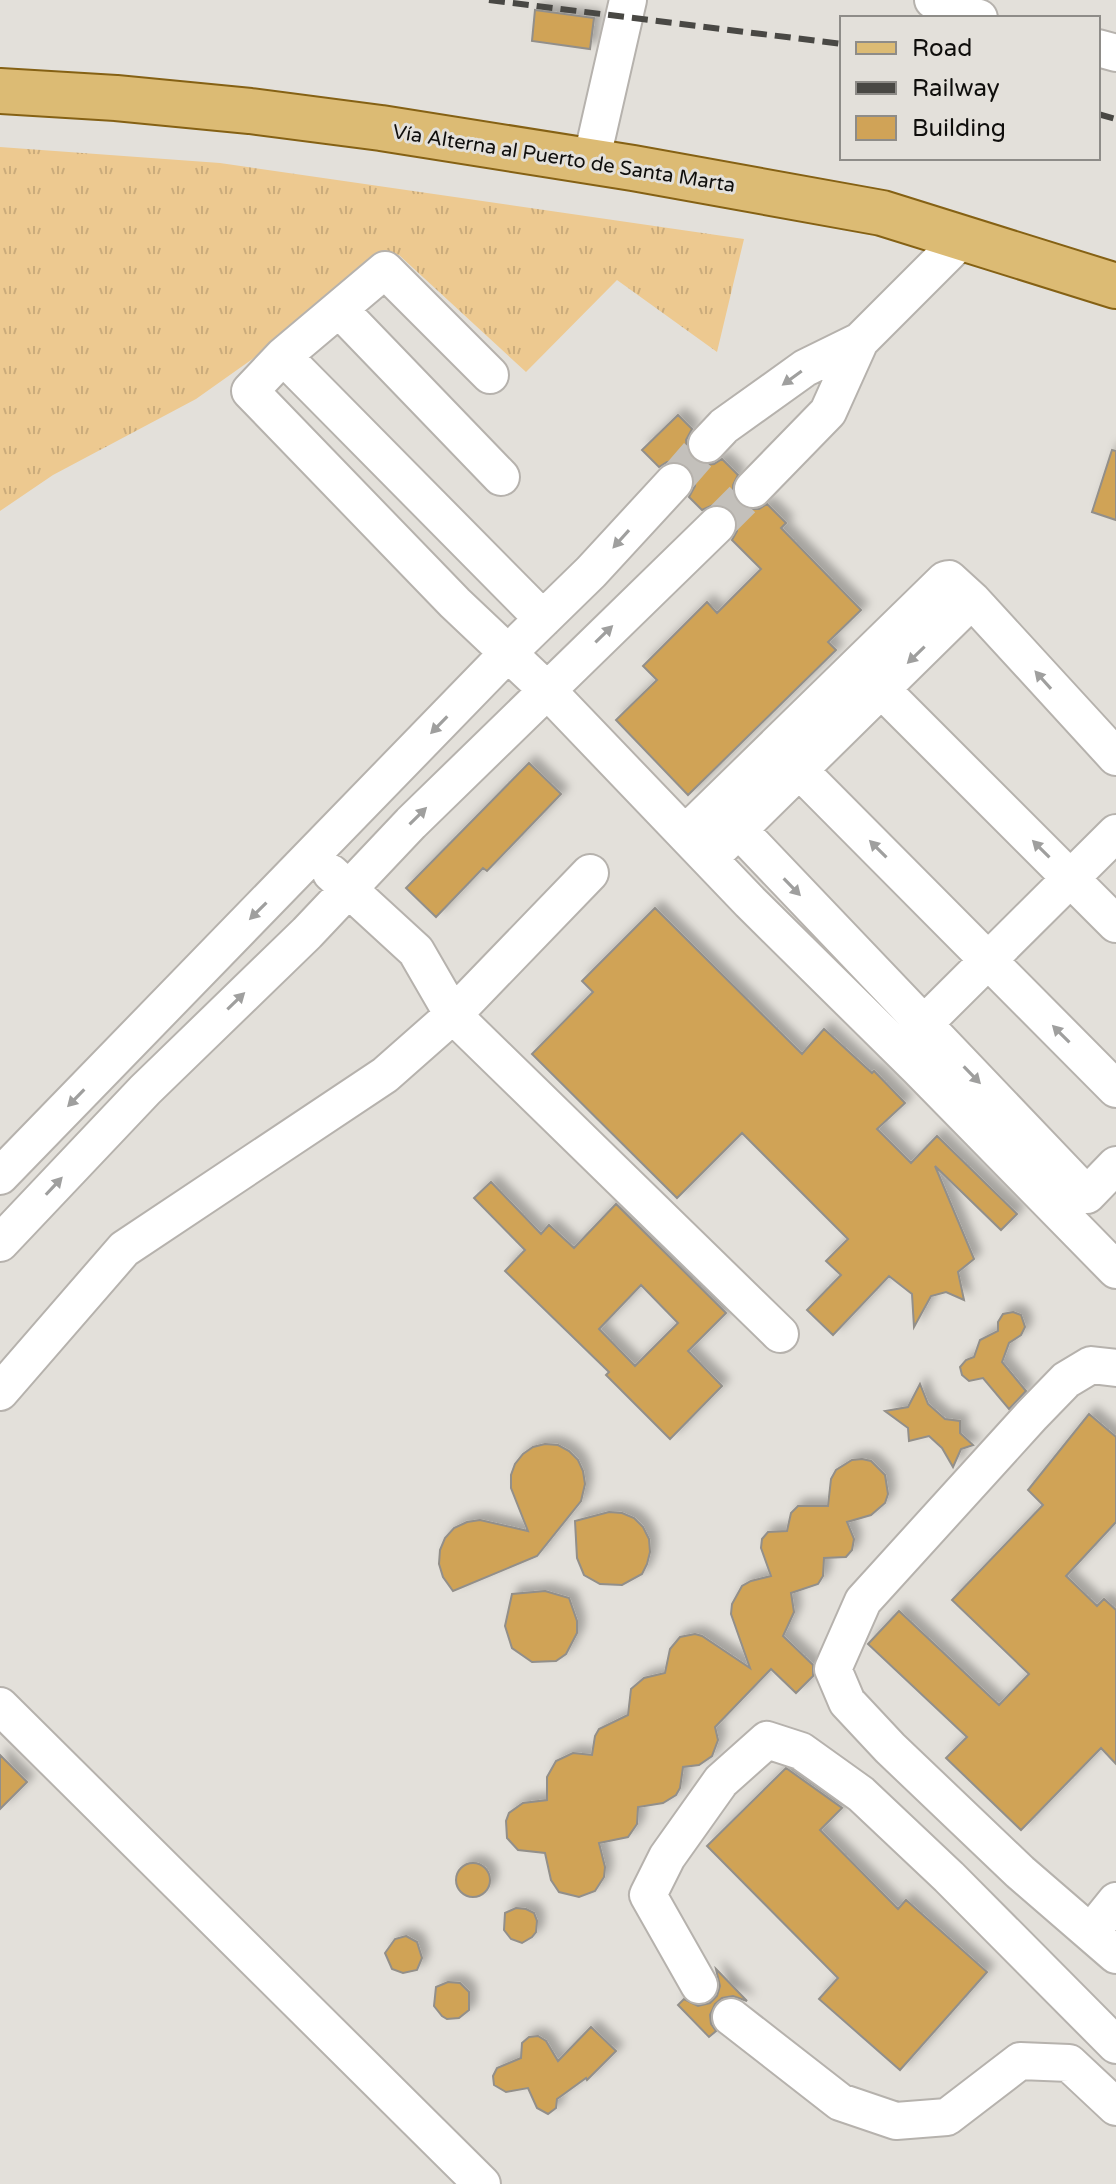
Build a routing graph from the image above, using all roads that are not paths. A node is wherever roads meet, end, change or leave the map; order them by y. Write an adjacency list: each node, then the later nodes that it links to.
1 (628, 0): 5 (street)
2 (933, 0): 3 (street)
3 (971, 16)
4 (0, 91): 5 (main road, Vía Alterna al Puerto de Santa Marta)
5 (591, 162): 6 (main road, Vía Alterna al Puerto de Santa Marta)
6 (963, 238): 7 (main road, Vía Alterna al Puerto de Santa Marta); 9 (street)
7 (1116, 286)
8 (339, 309): 10 (street); 11 (street); 13 (street)
9 (860, 341): 12 (street, one-way to 12); 15 (street)
10 (283, 356): 18 (street); 19 (street)
11 (490, 375)
12 (707, 444)
13 (501, 477)
14 (674, 482): 18 (street, one-way to 18)
15 (753, 489)
16 (717, 525): 21 (street, one-way to 16)
17 (972, 600): 20 (street, one-way to 20); 22 (street, one-way to 17); 28 (street)
18 (543, 619): 19 (street)
19 (507, 654): 21 (street); 29 (street, one-way to 29)
20 (881, 689): 25 (street); 31 (street, one-way to 20)
21 (547, 690): 28 (street); 32 (street, one-way to 21)
22 (1073, 713): 23 (street); 24 (street)
23 (1116, 731)
24 (1116, 757)
25 (799, 770): 26 (street); 34 (street, one-way to 25)
26 (739, 830): 28 (street); 36 (street, one-way to 36)
27 (1116, 833): 31 (street)
28 (697, 846): 43 (street)
29 (312, 856): 32 (street); 37 (street, one-way to 37)
30 (590, 873): 35 (street)
31 (1069, 878): 33 (street); 34 (street)
32 (349, 888): 35 (street); 39 (street, one-way to 32)
33 (1116, 924)
34 (987, 960): 36 (street); 38 (street, one-way to 34)
35 (453, 1015): 44 (street); 46 (street)
36 (924, 1024): 40 (street, one-way to 40)
37 (114, 1059): 39 (street); 41 (street, one-way to 41)
38 (1116, 1089)
39 (145, 1090): 42 (street, one-way to 39)
40 (1116, 1165)
41 (0, 1176)
42 (0, 1243)
43 (1116, 1270)
44 (780, 1334)
45 (1116, 1368): 49 (street)
46 (0, 1392)
47 (0, 1706): 54 (street)
48 (1116, 1901): 49 (street)
49 (1104, 1944)
50 (699, 1985): 52 (street)
51 (731, 2017): 53 (street)
52 (1116, 2045)
53 (1116, 2107)
54 (473, 2181)

